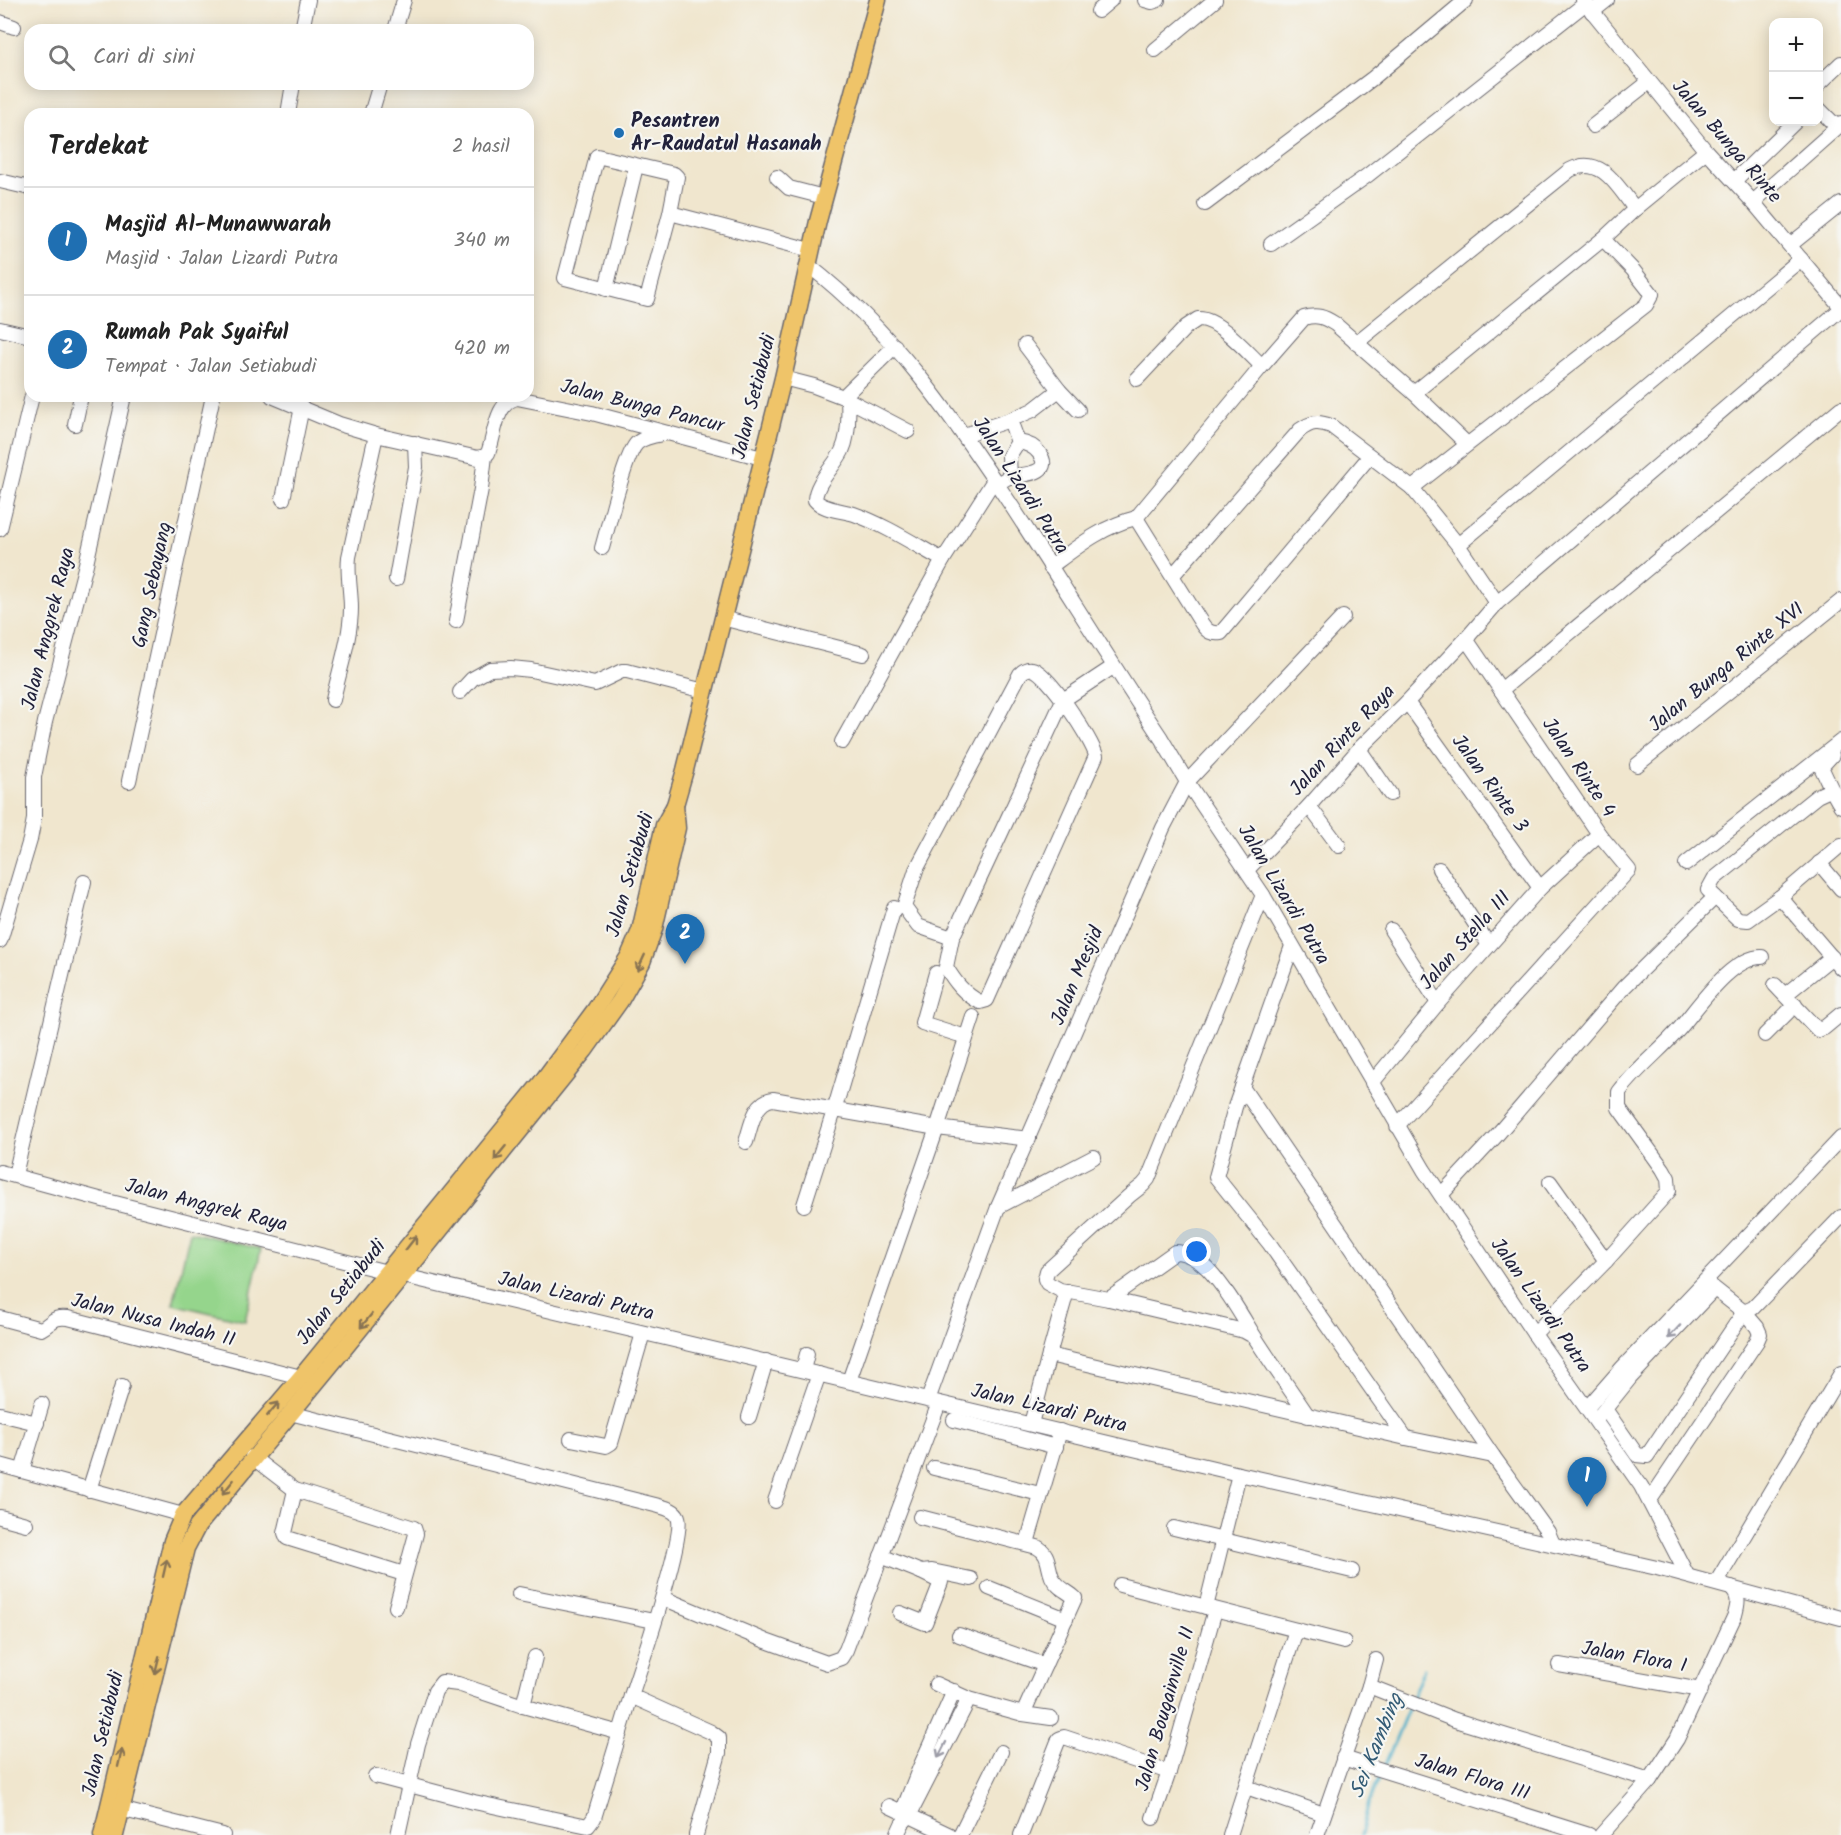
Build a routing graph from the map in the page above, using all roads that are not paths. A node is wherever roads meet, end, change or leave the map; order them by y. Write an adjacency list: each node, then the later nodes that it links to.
1 (308, 0): 13 (street)
2 (404, 0): 14 (street)
3 (878, 0): 34 (main road, Jalan Setiabudi)
4 (1111, 0): 11 (street)
5 (1145, 0): 6 (street)
6 (1158, 0)
7 (1215, 0): 16 (street)
8 (1466, 0): 36 (street)
9 (1607, 0): 10 (street)
10 (1587, 5): 19 (street, Jalan Bunga Rinte); 42 (street)
11 (1098, 11)
12 (0, 22): 15 (street)
13 (304, 24)
14 (397, 24)
15 (14, 27)
16 (1155, 50)
17 (1841, 63): 18 (street)
18 (1823, 80)
19 (1649, 82): 26 (street); 28 (street, Jalan Bunga Rinte)
20 (292, 90): 22 (street)
21 (377, 90): 23 (street)
22 (289, 108)
23 (372, 108)
24 (1823, 112): 25 (street)
25 (1839, 125): 35 (street)
26 (1593, 126)
27 (1791, 126): 32 (street)
28 (1706, 152): 32 (street, Jalan Bunga Rinte); 38 (street)
29 (636, 166): 39 (street); 45 (street); 45 (street)
30 (777, 177): 34 (street)
31 (0, 181): 33 (street)
32 (1734, 181): 35 (street, Jalan Bunga Rinte)
33 (24, 187)
34 (824, 196): 44 (main road, Jalan Setiabudi)
35 (1753, 202): 43 (street, Jalan Bunga Rinte)
36 (1205, 204)
37 (1841, 204): 43 (street)
38 (1635, 208): 41 (street); 49 (street)
39 (670, 213): 44 (street); 45 (street)
40 (1841, 214): 43 (street)
41 (1603, 239): 56 (street); 76 (street)
42 (1271, 244)
43 (1796, 252): 46 (street, Jalan Bunga Rinte); 86 (street)
44 (809, 257): 51 (street, Jalan Lizardi Putra); 53 (main road, Jalan Setiabudi)
45 (606, 289)
46 (1841, 308): 93 (street, Jalan Rinte Raya)
47 (0, 329): 48 (street)
48 (24, 335)
49 (1356, 343): 52 (street); 56 (street)
50 (1025, 345): 55 (street)
51 (895, 346): 57 (street); 73 (street, Jalan Lizardi Putra)
52 (1262, 366): 54 (street); 84 (street)
53 (783, 378): 57 (street); 79 (main road, Jalan Setiabudi)
54 (1137, 379)
55 (1059, 390): 67 (street); 68 (street)
56 (1414, 393): 76 (street)
57 (846, 399): 70 (street); 88 (street)
58 (534, 401): 71 (street, Jalan Bunga Pancur)
59 (31, 402): 85 (street)
60 (80, 402): 69 (street)
61 (123, 402): 133 (street, Jalan Anggrek Raya)
62 (212, 402): 111 (street, Gang Sebayang)
63 (288, 402): 65 (street)
64 (506, 402): 77 (street, Jalan Bunga Pancur)
65 (302, 407): 72 (street); 83 (street)
66 (1841, 408): 100 (street)
67 (1078, 410)
68 (1010, 420): 73 (street); 74 (street)
69 (75, 424)
70 (908, 431)
71 (670, 433): 79 (street, Jalan Bunga Pancur); 87 (street)
72 (376, 435): 75 (street); 103 (street)
73 (964, 435): 81 (street, Jalan Lizardi Putra)
74 (1018, 441): 80 (street); 80 (street)
75 (415, 443): 77 (street); 91 (street)
76 (1467, 444): 82 (street)
77 (485, 456): 96 (street, Jalan Bunga Pancur)
78 (1370, 456): 82 (street); 90 (street); 90 (street)
79 (762, 458): 95 (main road, Jalan Setiabudi)
80 (1010, 477): 81 (street)
81 (996, 482): 88 (street); 89 (street, Jalan Lizardi Putra)
82 (1412, 488): 86 (street)
83 (283, 499)
84 (1136, 518): 89 (street); 90 (street)
85 (0, 529)
86 (1458, 545): 93 (street)
87 (602, 548)
88 (943, 560): 107 (street)
89 (1050, 567): 99 (street, Jalan Lizardi Putra)
90 (1173, 574)
91 (396, 579)
92 (1841, 601): 110 (street, Jalan Bunga Rinte XVI)
93 (1497, 603): 97 (street, Jalan Rinte Raya)
94 (1343, 617): 112 (street, Jalan Mesjid)
95 (722, 618): 98 (street); 101 (main road, Jalan Setiabudi)
96 (456, 621)
97 (1466, 639): 100 (street, Jalan Rinte 4); 105 (street, Jalan Rinte Raya)
98 (863, 654)
99 (1113, 667): 104 (street); 112 (street, Jalan Lizardi Putra)
100 (1501, 690): 117 (street, Jalan Rinte 4)
101 (704, 691): 102 (street); 162 (main road, Jalan Setiabudi)
102 (460, 692)
103 (333, 700)
104 (1063, 700): 132 (street); 132 (street); 132 (street)
105 (1407, 702): 109 (street, Jalan Rinte Raya); 125 (street, Jalan Rinte 3)
106 (1841, 741): 121 (street)
107 (842, 742)
108 (1841, 748): 113 (street)
109 (1359, 749): 114 (street); 115 (street, Jalan Rinte Raya)
110 (1637, 765)
111 (129, 782)
112 (1187, 782): 123 (street, Jalan Lizardi Putra); 151 (street, Jalan Mesjid)
113 (1830, 790): 116 (street); 128 (street)
114 (1390, 794)
115 (1309, 806): 119 (street); 123 (street, Jalan Rinte Raya)
116 (1841, 806)
117 (1599, 834): 125 (street, Jalan Stella III); 148 (street, Jalan Rinte 4)
118 (1841, 845): 120 (street)
119 (1339, 846)
120 (1819, 863): 126 (street); 129 (street)
121 (1686, 864)
122 (1439, 869): 134 (street)
123 (1247, 870): 127 (street, Jalan Lizardi Putra)
124 (84, 882): 155 (street)
125 (1540, 888): 134 (street, Jalan Stella III)
126 (1841, 889)
127 (1263, 895): 135 (street, Jalan Lizardi Putra); 164 (street)
128 (1715, 897): 129 (street); 157 (street)
129 (1780, 897): 137 (street)
130 (894, 908): 147 (street)
131 (1391, 930): 139 (street)
132 (952, 938)
133 (0, 941)
134 (1489, 945): 139 (street, Jalan Stella III)
135 (1292, 946): 145 (street, Jalan Lizardi Putra); 146 (street)
136 (1762, 957): 161 (street)
137 (1836, 962): 140 (street)
138 (936, 973): 144 (street)
139 (1438, 1003): 145 (street, Jalan Stella III)
140 (1795, 1005): 141 (street); 143 (street)
141 (1841, 1014)
142 (973, 1017): 144 (street)
143 (1766, 1035)
144 (966, 1037): 149 (street)
145 (1372, 1083): 148 (street, Jalan Lizardi Putra)
146 (1242, 1087): 193 (street); 196 (street)
147 (834, 1111): 149 (street); 152 (street); 158 (street)
148 (1396, 1126): 157 (street, Jalan Lizardi Putra)
149 (937, 1128): 151 (street); 179 (street)
150 (1841, 1138): 163 (street)
151 (1029, 1139): 159 (street, Jalan Mesjid)
152 (746, 1142)
153 (1094, 1157): 159 (street)
154 (0, 1172): 155 (street, Jalan Anggrek Raya)
155 (15, 1175): 162 (street, Jalan Anggrek Raya)
156 (1550, 1182): 161 (street)
157 (1441, 1195): 169 (street, Jalan Lizardi Putra)
158 (804, 1205)
159 (998, 1207): 181 (street, Jalan Mesjid)
160 (1841, 1217): 167 (street)
161 (1606, 1261): 169 (street)
162 (395, 1274): 168 (street, Jalan Lizardi Putra); 178 (main road, Jalan Setiabudi); 184 (main road, Jalan Setiabudi, one-way to 184)
163 (1710, 1286): 167 (street); 175 (street)
164 (1067, 1291): 165 (street); 172 (street)
165 (1109, 1299): 170 (street); 170 (street)
166 (0, 1318): 178 (street, Jalan Nusa Indah II)
167 (1750, 1319): 186 (street); 205 (street)
168 (643, 1333): 173 (street, Jalan Lizardi Putra); 194 (street)
169 (1534, 1334): 183 (street, Jalan Lizardi Putra)
170 (1253, 1335): 187 (street)
171 (807, 1354): 174 (street)
172 (1049, 1355): 187 (street); 191 (street)
173 (766, 1361): 174 (street, Jalan Lizardi Putra); 188 (street)
174 (803, 1370): 177 (street, Jalan Lizardi Putra)
175 (1626, 1373): 183 (street); 186 (street)
176 (1841, 1373): 221 (street)
177 (819, 1374): 179 (street, Jalan Lizardi Putra); 206 (street)
178 (301, 1377): 207 (main road, Jalan Setiabudi, one-way to 178)
179 (849, 1381): 181 (street, Jalan Lizardi Putra)
180 (122, 1386): 202 (street)
181 (934, 1401): 191 (street, Jalan Lizardi Putra); 215 (street, Jalan Mesjid)
182 (42, 1404): 190 (street)
183 (1587, 1408): 186 (street, Jalan Lizardi Putra)
184 (290, 1413): 197 (main road, Jalan Setiabudi); 226 (street)
185 (0, 1414): 190 (street)
186 (1600, 1414): 205 (street, Jalan Lizardi Putra)
187 (1308, 1416): 193 (street)
188 (749, 1417)
189 (954, 1420): 195 (street)
190 (37, 1423): 200 (street)
191 (1031, 1424): 192 (street, Jalan Lizardi Putra)
192 (1060, 1431): 195 (street); 201 (street, Jalan Lizardi Putra)
193 (1406, 1438): 196 (street)
194 (571, 1439)
195 (1056, 1448): 204 (street)
196 (1493, 1456): 214 (street)
197 (252, 1457): 203 (street); 258 (main road, Jalan Setiabudi, one-way to 258)
198 (0, 1465): 200 (street)
199 (934, 1468): 204 (street)
200 (22, 1471): 202 (street)
201 (1239, 1474): 212 (street, Jalan Bougainville II); 214 (street, Jalan Lizardi Putra)
202 (89, 1490): 207 (street)
203 (295, 1490): 218 (street); 218 (street)
204 (1040, 1494): 213 (street)
205 (1646, 1494): 219 (street, Jalan Lizardi Putra)
206 (775, 1501)
207 (183, 1515): 262 (main road, Jalan Setiabudi, one-way to 207)
208 (0, 1517): 210 (street)
209 (920, 1517): 213 (street)
210 (26, 1524)
211 (1174, 1528): 212 (street)
212 (1223, 1539): 216 (street); 228 (street, Jalan Bougainville II)
213 (1027, 1543): 231 (street)
214 (1553, 1544): 219 (street, Jalan Lizardi Putra)
215 (881, 1556): 217 (street); 226 (street, Jalan Mesjid)
216 (1352, 1571)
217 (921, 1572): 220 (street); 229 (street)
218 (404, 1574): 227 (street)
219 (1687, 1575): 221 (street, Jalan Lizardi Putra)
220 (971, 1579)
221 (1716, 1583): 224 (street, Jalan Lizardi Putra)
222 (1120, 1585): 228 (street)
223 (989, 1588): 231 (street)
224 (1731, 1588): 230 (street, Jalan Lizardi Putra); 242 (street)
225 (519, 1594): 232 (street)
226 (663, 1598): 232 (street)
227 (396, 1607)
228 (1211, 1609): 233 (street); 252 (street, Jalan Bougainville II)
229 (900, 1613)
230 (1841, 1618)
231 (1066, 1619): 238 (street)
232 (654, 1621): 244 (street)
233 (1296, 1630): 235 (street); 256 (street)
234 (959, 1635): 238 (street)
235 (1344, 1642)
236 (536, 1657): 246 (street)
237 (1376, 1660): 241 (street)
238 (1045, 1665): 247 (street)
239 (1559, 1665): 242 (street, Jalan Flora I)
240 (936, 1684): 243 (street)
241 (1369, 1686): 251 (street); 254 (street)
242 (1701, 1690): 254 (street)
243 (954, 1691): 245 (street); 261 (street)
244 (631, 1696): 249 (street); 266 (street)
245 (969, 1699): 247 (street); 261 (street, one-way to 261)
246 (523, 1706): 249 (street); 255 (street)
247 (1023, 1714): 248 (street)
248 (1051, 1718)
249 (620, 1733): 255 (street)
250 (1001, 1752): 268 (street)
251 (1344, 1758): 259 (street); 272 (street, Jalan Flora III)
252 (1169, 1772): 260 (street, Jalan Bougainville II); 269 (street)
253 (375, 1776): 255 (street)
254 (1650, 1780): 273 (street)
255 (408, 1783): 265 (street)
256 (1246, 1787): 259 (street); 270 (street)
257 (889, 1806): 261 (street)
258 (120, 1809): 263 (main road, Jalan Setiabudi); 264 (street)
259 (1324, 1814): 271 (street)
260 (1153, 1818)
261 (902, 1822): 267 (street)
262 (102, 1835)
263 (115, 1835)
264 (223, 1835)
265 (398, 1835)
266 (696, 1835)
267 (950, 1835)
268 (960, 1835)
269 (1021, 1835)
270 (1230, 1835)
271 (1317, 1835)
272 (1589, 1835)
273 (1601, 1835)

